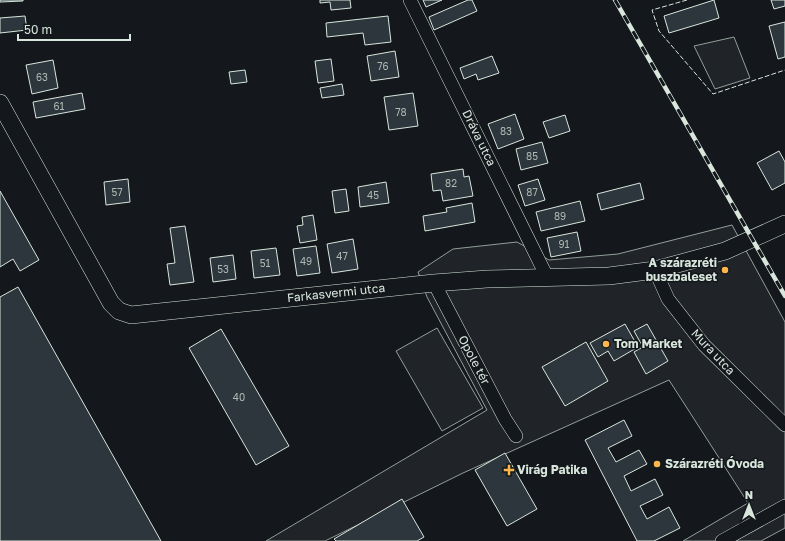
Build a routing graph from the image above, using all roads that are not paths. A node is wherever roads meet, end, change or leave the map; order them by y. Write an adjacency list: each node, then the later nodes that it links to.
1 (410, 0): 5 (street, Dráva utca)
2 (0, 103): 6 (street, Farkasvermi utca)
3 (785, 224): 4 (street, Farkasvermi utca)
4 (655, 270): 5 (street, Farkasvermi utca); 7 (street, Mura utca)
5 (547, 277): 6 (street, Farkasvermi utca)
6 (434, 282): 8 (street, Opole tér)
7 (785, 424)
8 (516, 436)
9 (785, 506): 10 (street)
10 (722, 541)

